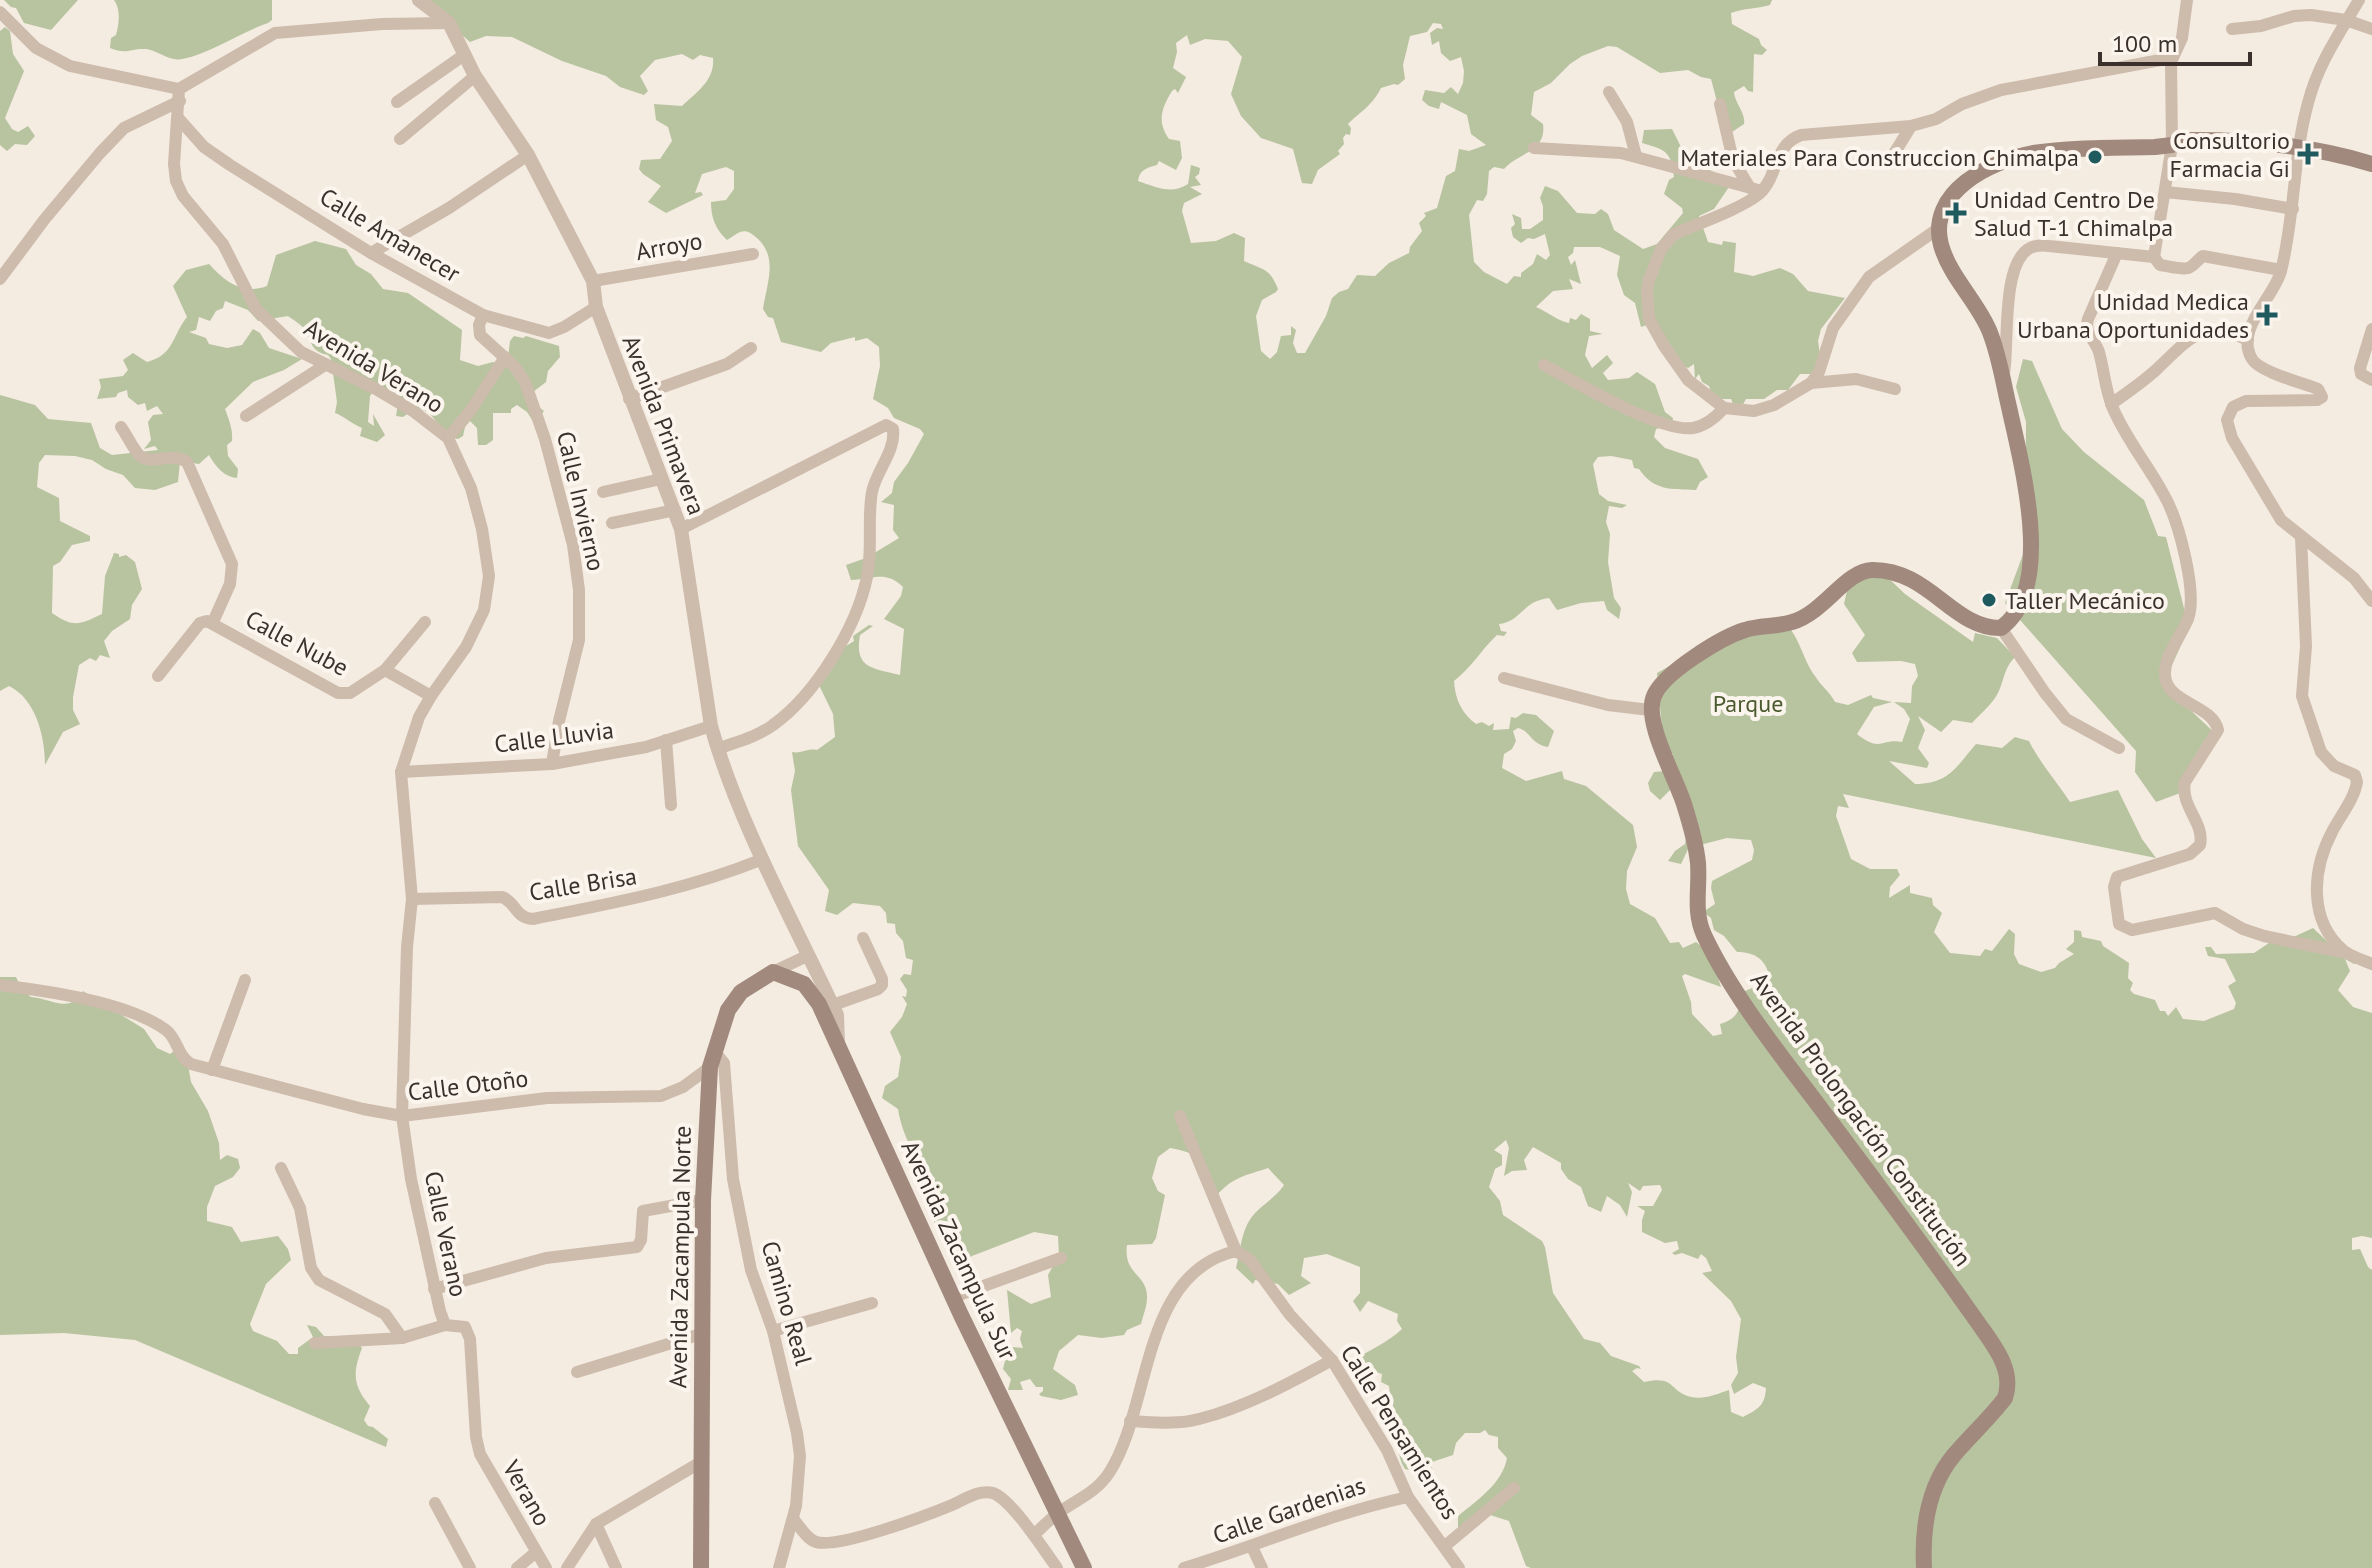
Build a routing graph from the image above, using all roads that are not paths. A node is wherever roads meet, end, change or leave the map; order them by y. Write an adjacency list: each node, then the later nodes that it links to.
1 (419, 0): 6 (street)
2 (2187, 0): 10 (street)
3 (2359, 0): 5 (street)
4 (0, 12): 13 (street)
5 (2346, 20): 7 (street); 8 (street); 20 (street)
6 (449, 23): 9 (street, Avenida Primavera); 13 (street)
7 (2232, 29)
8 (2372, 29)
9 (464, 55): 11 (street, Avenida Primavera); 14 (street)
10 (2171, 58): 17 (street); 19 (street)
11 (475, 76): 18 (street); 22 (street, Avenida Primavera)
12 (1609, 92): 23 (street)
13 (180, 95): 16 (street, Avenida Verano); 35 (street)
14 (397, 102)
15 (1720, 104): 26 (street)
16 (179, 119): 30 (street, Calle Amanecer); 43 (street, Avenida Verano)
17 (1911, 126): 24 (street); 26 (street)
18 (400, 139)
19 (2172, 145): 20 (main road); 27 (street); 29 (main road)
20 (2300, 147): 25 (main road); 28 (street)
21 (1534, 148): 23 (street)
22 (528, 155): 30 (street); 36 (street, Avenida Primavera)
23 (1636, 156): 26 (street)
24 (1889, 162)
25 (2372, 164)
26 (1756, 190): 51 (street)
27 (2165, 192): 28 (street); 33 (street)
28 (2293, 209): 34 (street)
29 (1939, 228): 45 (main road); 47 (street)
30 (371, 253): 38 (street, Calle Amanecer)
31 (2117, 253): 33 (street); 45 (street); 50 (street)
32 (753, 254): 36 (street, Arroyo)
33 (2154, 257): 34 (street)
34 (2281, 270): 40 (street)
35 (0, 279)
36 (593, 281): 37 (street, Avenida Primavera)
37 (596, 307): 38 (street, Calle Amanecer); 49 (street, Avenida Primavera)
38 (483, 315): 42 (street, Calle Invierno)
39 (2372, 329): 46 (street)
40 (2248, 340): 50 (street); 60 (street)
41 (751, 348): 49 (street)
42 (505, 357): 54 (street); 74 (street, Calle Invierno)
43 (325, 365): 52 (street); 54 (street, Avenida Verano)
44 (1544, 365): 51 (street)
45 (2002, 380): 64 (main road)
46 (2371, 380)
47 (1811, 383): 48 (street); 51 (street)
48 (1895, 389)
49 (629, 399): 55 (street, Avenida Primavera)
50 (2111, 404): 80 (street)
51 (1724, 408)
52 (246, 416)
53 (121, 427): 62 (street)
54 (448, 438): 68 (street, Avenida Verano)
55 (661, 479): 56 (street); 57 (street, Avenida Primavera)
56 (603, 492)
57 (675, 510): 58 (street); 59 (street, Avenida Primavera)
58 (612, 523)
59 (681, 529): 70 (street, Avenida Primavera); 73 (street)
60 (2301, 537): 61 (street); 80 (street)
61 (2369, 597)
62 (213, 622): 65 (street, Calle Nube); 66 (street, Calle Nube)
63 (425, 622): 65 (street)
64 (2001, 628): 69 (main road); 72 (street)
65 (385, 670): 68 (street, Calle Nube)
66 (158, 676)
67 (1504, 678): 69 (street)
68 (431, 696): 75 (street, Avenida Verano)
69 (1650, 710): 131 (main road, Avenida Prolongación Constitución)
70 (711, 726): 71 (street, Calle Lluvia); 73 (street, Avenida Primavera)
71 (666, 740): 74 (street, Calle Lluvia); 76 (street)
72 (2119, 748)
73 (717, 749): 77 (street, Avenida Primavera)
74 (552, 764): 75 (street, Calle Lluvia)
75 (401, 772): 78 (street, Avenida Verano)
76 (671, 805)
77 (763, 859): 78 (street, Calle Brisa); 81 (street, Avenida Primavera)
78 (412, 899): 90 (street, Avenida Verano)
79 (863, 938): 86 (street)
80 (2347, 953): 82 (street)
81 (809, 955): 83 (street); 86 (street, Avenida Primavera)
82 (2372, 964)
83 (773, 972): 87 (main road, Avenida Zacampula Sur); 88 (main road, Avenida Zacampula Norte)
84 (245, 980): 89 (street)
85 (0, 985): 89 (street, Calle Otoño)
86 (833, 1005): 87 (street, Avenida Primavera)
87 (838, 1044): 97 (main road, Avenida Zacampula Sur)
88 (712, 1059): 90 (street, Calle Otoño); 93 (main road, Avenida Zacampula Norte); 100 (street, Camino Real)
89 (212, 1070): 90 (street, Calle Otoño)
90 (402, 1116): 96 (street, Calle Verano)
91 (1180, 1116): 94 (street)
92 (281, 1168): 102 (street)
93 (703, 1200): 96 (street); 101 (main road, Avenida Zacampula Norte)
94 (1236, 1251): 104 (street, Calle Pensamientos); 106 (street)
95 (1061, 1258): 97 (street)
96 (434, 1289): 99 (street, Calle Verano)
97 (953, 1297): 112 (main road, Avenida Zacampula Sur)
98 (872, 1303): 100 (street)
99 (445, 1325): 102 (street); 107 (street, Calle Verano)
100 (773, 1331): 113 (street, Camino Real)
101 (701, 1334): 105 (street); 108 (main road, Avenida Zacampula Norte)
102 (402, 1338): 103 (street)
103 (315, 1343)
104 (1332, 1360): 106 (street); 110 (street, Calle Pensamientos)
105 (577, 1372)
106 (1130, 1421): 112 (street)
107 (476, 1437): 118 (street, Verano)
108 (701, 1462): 114 (street); 124 (main road, Avenida Zacampula Norte)
109 (1514, 1488): 116 (street)
110 (1408, 1497): 116 (street, Calle Pensamientos); 117 (street, Calle Gardenias)
111 (435, 1503): 119 (street)
112 (1057, 1514): 115 (street); 127 (main road, Avenida Zacampula Sur)
113 (794, 1520): 115 (street); 125 (street, Camino Real)
114 (596, 1524): 122 (street); 123 (street)
115 (1034, 1535): 126 (street)
116 (1445, 1546): 130 (street, Calle Pensamientos)
117 (1252, 1547): 128 (street, Calle Gardenias); 129 (street)
118 (536, 1552): 120 (street); 121 (street, Verano)
119 (470, 1568)
120 (517, 1568)
121 (546, 1568)
122 (567, 1568)
123 (616, 1568)
124 (701, 1568)
125 (779, 1568)
126 (1057, 1568)
127 (1084, 1568)
128 (1184, 1568)
129 (1262, 1568)
130 (1459, 1568)
131 (1924, 1568)

